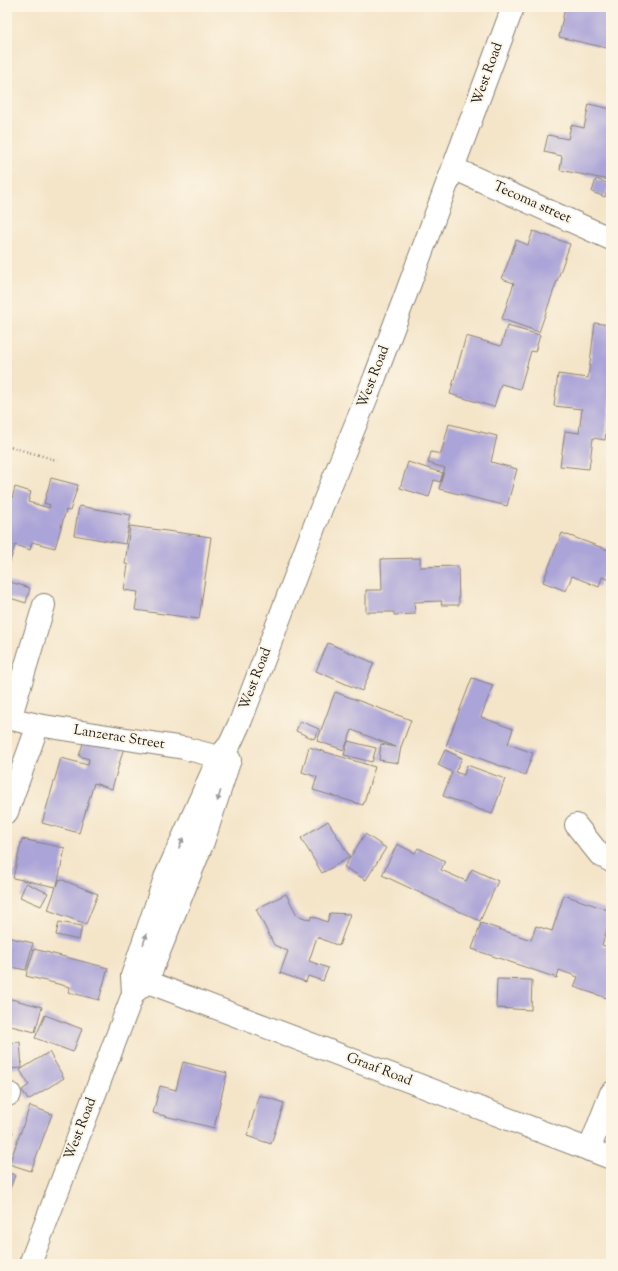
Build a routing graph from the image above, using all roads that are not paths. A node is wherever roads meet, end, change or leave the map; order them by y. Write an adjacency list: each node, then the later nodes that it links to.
1 (513, 7): 2 (street, West Road)
2 (453, 168): 3 (street, Tecoma street); 7 (street, West Road)
3 (611, 239)
4 (44, 605): 5 (street)
5 (8, 719): 6 (street, Lanzerac Street)
6 (38, 725): 7 (street, Lanzerac Street); 8 (street)
7 (226, 754): 11 (street, West Road)
8 (7, 812)
9 (576, 824): 10 (street)
10 (611, 861)
11 (137, 984): 13 (street, Graaf Road); 15 (street, West Road)
12 (611, 1093): 13 (street)
13 (590, 1150): 14 (street, Graaf Road)
14 (611, 1158)
15 (30, 1264)

